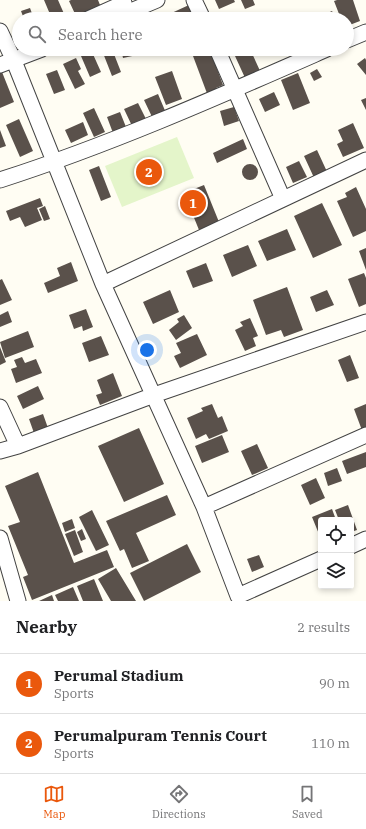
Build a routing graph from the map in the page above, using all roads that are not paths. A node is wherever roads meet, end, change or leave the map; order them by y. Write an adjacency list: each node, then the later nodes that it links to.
1 (132, 0): 4 (street)
2 (157, 0): 5 (street)
3 (194, 0): 6 (street)
4 (104, 12)
5 (129, 12)
6 (200, 12)
7 (0, 31): 12 (street)
8 (366, 32): 9 (street)
9 (354, 37)
10 (220, 56): 13 (street)
11 (311, 56): 13 (street)
12 (9, 57): 15 (street)
13 (236, 89): 15 (street); 17 (street)
14 (366, 160): 17 (street)
15 (53, 163): 16 (street); 18 (street)
16 (0, 180)
17 (283, 199): 18 (street)
18 (103, 284): 20 (street)
19 (366, 322): 20 (street)
20 (154, 396): 23 (street); 25 (street)
21 (0, 407): 23 (street)
22 (366, 435): 25 (street)
23 (18, 446): 24 (street)
24 (0, 451)
25 (204, 507): 31 (street)
26 (0, 538): 29 (street)
27 (366, 539): 28 (street)
28 (354, 545)
29 (3, 558): 32 (street)
30 (318, 560): 31 (street)
31 (239, 599)
32 (18, 601)

